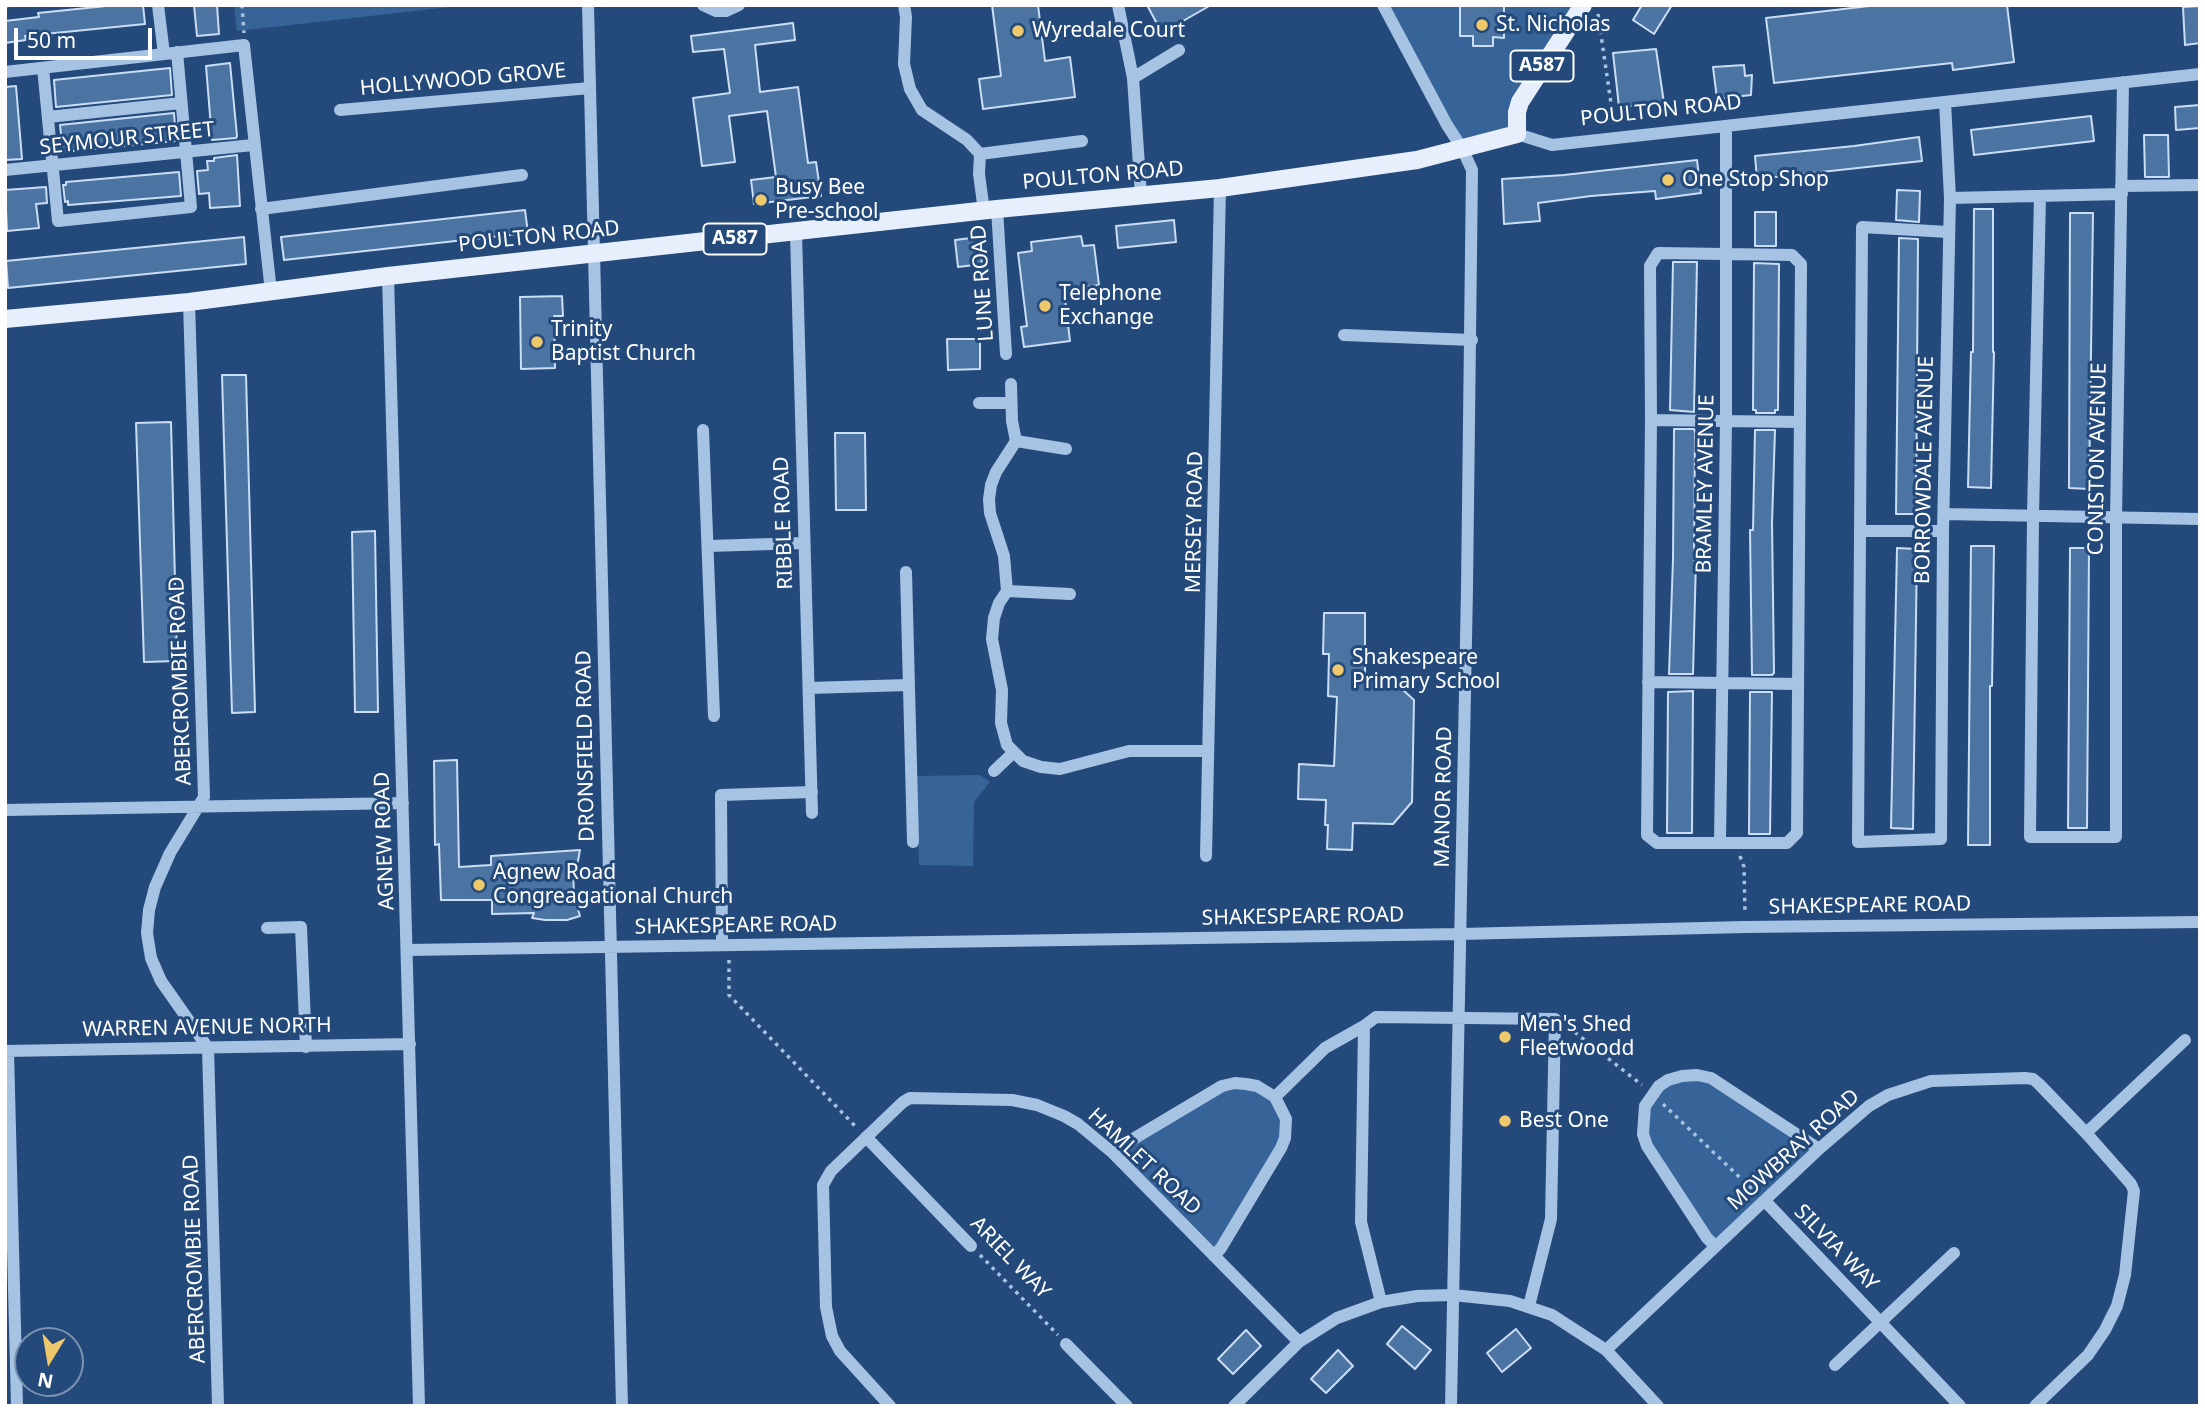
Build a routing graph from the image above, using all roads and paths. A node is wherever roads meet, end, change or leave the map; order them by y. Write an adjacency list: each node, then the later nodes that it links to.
1 (12, 5): 12 (path)
2 (158, 5): 15 (street)
3 (242, 5): 13 (path)
4 (588, 5): 21 (street, DRONSFIELD ROAD)
5 (703, 5): 6 (street)
6 (739, 5)
7 (904, 5): 33 (street)
8 (1118, 5): 19 (street)
9 (1383, 5): 31 (street, MANOR ROAD)
10 (1583, 5): 27 (main road, A587)
11 (1596, 5): 28 (path)
12 (5, 6)
13 (244, 45): 15 (street); 30 (street)
14 (1179, 50): 19 (street)
15 (170, 53): 16 (street); 23 (street)
16 (43, 68): 17 (street); 25 (street)
17 (5, 72)
18 (2200, 74): 20 (street, POULTON ROAD)
19 (1133, 78): 40 (street)
20 (2123, 82): 22 (street, POULTON ROAD); 39 (street, CONISTON AVENUE)
21 (590, 88): 24 (street, HOLLYWOOD GROVE); 47 (street, DRONSFIELD ROAD)
22 (1945, 102): 26 (street, POULTON ROAD); 42 (street, BORROWDALE AVENUE)
23 (181, 103): 25 (street); 32 (street)
24 (340, 110)
25 (48, 117): 34 (street)
26 (1726, 126): 28 (street, POULTON ROAD); 48 (street, BRAMLEY AVENUE)
27 (1517, 134): 28 (street, POULTON ROAD); 31 (main road, POULTON ROAD / A587)
28 (1616, 140)
29 (1082, 141): 33 (street)
30 (253, 145): 32 (street, SEYMOUR STREET); 43 (street)
31 (1462, 148): 38 (main road, POULTON ROAD / A587); 54 (street, MANOR ROAD)
32 (186, 153): 34 (street, SEYMOUR STREET); 34 (street)
33 (981, 153): 44 (street, LUNE ROAD)
34 (53, 166): 35 (street, SEYMOUR STREET)
35 (5, 170)
36 (522, 175): 43 (street)
37 (2200, 186): 39 (street)
38 (1220, 188): 40 (main road, POULTON ROAD / A587); 82 (street, MERSEY ROAD)
39 (2122, 190): 41 (street); 67 (street, CONISTON AVENUE)
40 (1141, 195): 44 (main road, POULTON ROAD / A587)
41 (2040, 196): 42 (street); 66 (street)
42 (1950, 198): 45 (street, BORROWDALE AVENUE)
43 (261, 209): 50 (street)
44 (991, 210): 46 (main road, POULTON ROAD / A587); 55 (street, LUNE ROAD)
45 (1948, 232): 65 (street, BORROWDALE AVENUE); 69 (street)
46 (796, 233): 47 (main road, POULTON ROAD / A587); 71 (street, RIBBLE ROAD)
47 (594, 254): 49 (main road, POULTON ROAD / A587); 99 (street, DRONSFIELD ROAD)
48 (1726, 254): 59 (street); 60 (street, BRAMLEY AVENUE); 61 (street)
49 (388, 276): 50 (main road, POULTON ROAD / A587); 86 (street, AGNEW ROAD)
50 (271, 292): 51 (main road, POULTON ROAD / A587)
51 (189, 302): 52 (main road, POULTON ROAD / A587); 87 (street, ABERCROMBIE ROAD)
52 (5, 320)
53 (1344, 335): 54 (street)
54 (1472, 341): 97 (street, MANOR ROAD)
55 (1006, 354)
56 (1011, 383): 58 (street)
57 (979, 403): 58 (street)
58 (1011, 403): 63 (street)
59 (1651, 420): 60 (street); 76 (street)
60 (1726, 421): 61 (street); 77 (street, BRAMLEY AVENUE)
61 (1800, 422): 78 (street)
62 (704, 430): 72 (street)
63 (1016, 441): 64 (street); 74 (street)
64 (1066, 449)
65 (1944, 514): 66 (street); 70 (street, BORROWDALE AVENUE)
66 (2033, 516): 67 (street); 67 (street, CONISTON AVENUE)
67 (2116, 519): 68 (street)
68 (2200, 519)
69 (1860, 531): 70 (street); 70 (street, BORROWDALE AVENUE)
70 (1943, 531)
71 (803, 543): 72 (street); 80 (street, RIBBLE ROAD)
72 (709, 546): 81 (street)
73 (906, 572): 79 (street)
74 (1007, 590): 75 (street); 83 (street)
75 (1070, 594)
76 (1648, 682): 77 (street); 91 (street)
77 (1722, 683): 78 (street); 91 (street, BRAMLEY AVENUE)
78 (1798, 684): 92 (street)
79 (908, 685): 80 (street); 90 (street)
80 (809, 688): 85 (street, RIBBLE ROAD)
81 (714, 716)
82 (1208, 751): 83 (street); 93 (street, MERSEY ROAD)
83 (1013, 753): 84 (street)
84 (994, 771)
85 (812, 792): 89 (street, RIBBLE ROAD); 98 (street)
86 (403, 803): 87 (street); 100 (street, AGNEW ROAD)
87 (199, 807): 88 (street); 107 (street, ABERCROMBIE ROAD)
88 (5, 810)
89 (812, 813)
90 (913, 842)
91 (1720, 842): 92 (street)
92 (1737, 843): 95 (path)
93 (1206, 856)
94 (2200, 922): 95 (street, SHAKESPEARE ROAD)
95 (1745, 927): 97 (street, SHAKESPEARE ROAD)
96 (267, 928): 106 (street)
97 (1461, 934): 98 (street, SHAKESPEARE ROAD); 101 (street, MANOR ROAD)
98 (725, 945): 99 (street, SHAKESPEARE ROAD); 112 (path)
99 (610, 947): 100 (street, SHAKESPEARE ROAD); 132 (street, DRONSFIELD ROAD)
100 (407, 950): 105 (street, AGNEW ROAD)
101 (1459, 1018): 102 (street); 103 (street); 120 (street, MANOR ROAD)
102 (1555, 1018): 109 (path); 122 (street)
103 (1364, 1026): 110 (street); 121 (street)
104 (2185, 1040): 111 (street)
105 (410, 1044): 106 (street, WARREN AVENUE NORTH); 131 (street, AGNEW ROAD)
106 (306, 1046): 107 (street, WARREN AVENUE NORTH)
107 (208, 1048): 108 (street, WARREN AVENUE NORTH); 130 (street, ABERCROMBIE ROAD)
108 (7, 1051): 129 (street)
109 (1652, 1094): 113 (street); 115 (path); 117 (street)
110 (1275, 1097): 114 (street); 119 (street)
111 (2086, 1133): 113 (street, MOWBRAY ROAD); 138 (street, MOWBRAY ROAD)
112 (866, 1137): 114 (street, HAMLET ROAD); 116 (street, ARIEL WAY); 128 (street, HAMLET ROAD)
113 (1819, 1149): 115 (street, MOWBRAY ROAD)
114 (1112, 1153): 119 (street, HAMLET ROAD)
115 (1765, 1201): 117 (street, MOWBRAY ROAD); 123 (street, SILVIA WAY)
116 (971, 1246): 125 (path, ARIEL WAY)
117 (1715, 1247): 126 (street, MOWBRAY ROAD)
118 (1954, 1253): 123 (street, SILVIA WAY)
119 (1214, 1256): 124 (street, HAMLET ROAD)
120 (1453, 1295): 121 (street); 122 (street); 135 (street, MANOR ROAD)
121 (1381, 1302): 124 (street)
122 (1529, 1306): 126 (street)
123 (1880, 1322): 127 (street, SILVIA WAY); 137 (street, SILVIA WAY)
124 (1299, 1342): 134 (street)
125 (1066, 1344): 133 (street)
126 (1606, 1350): 136 (street)
127 (1835, 1365)
128 (882, 1403)
129 (17, 1406)
130 (218, 1406)
131 (419, 1406)
132 (622, 1406)
133 (1128, 1406)
134 (1234, 1406)
135 (1451, 1406)
136 (1658, 1406)
137 (1960, 1406)
138 (2035, 1406)

